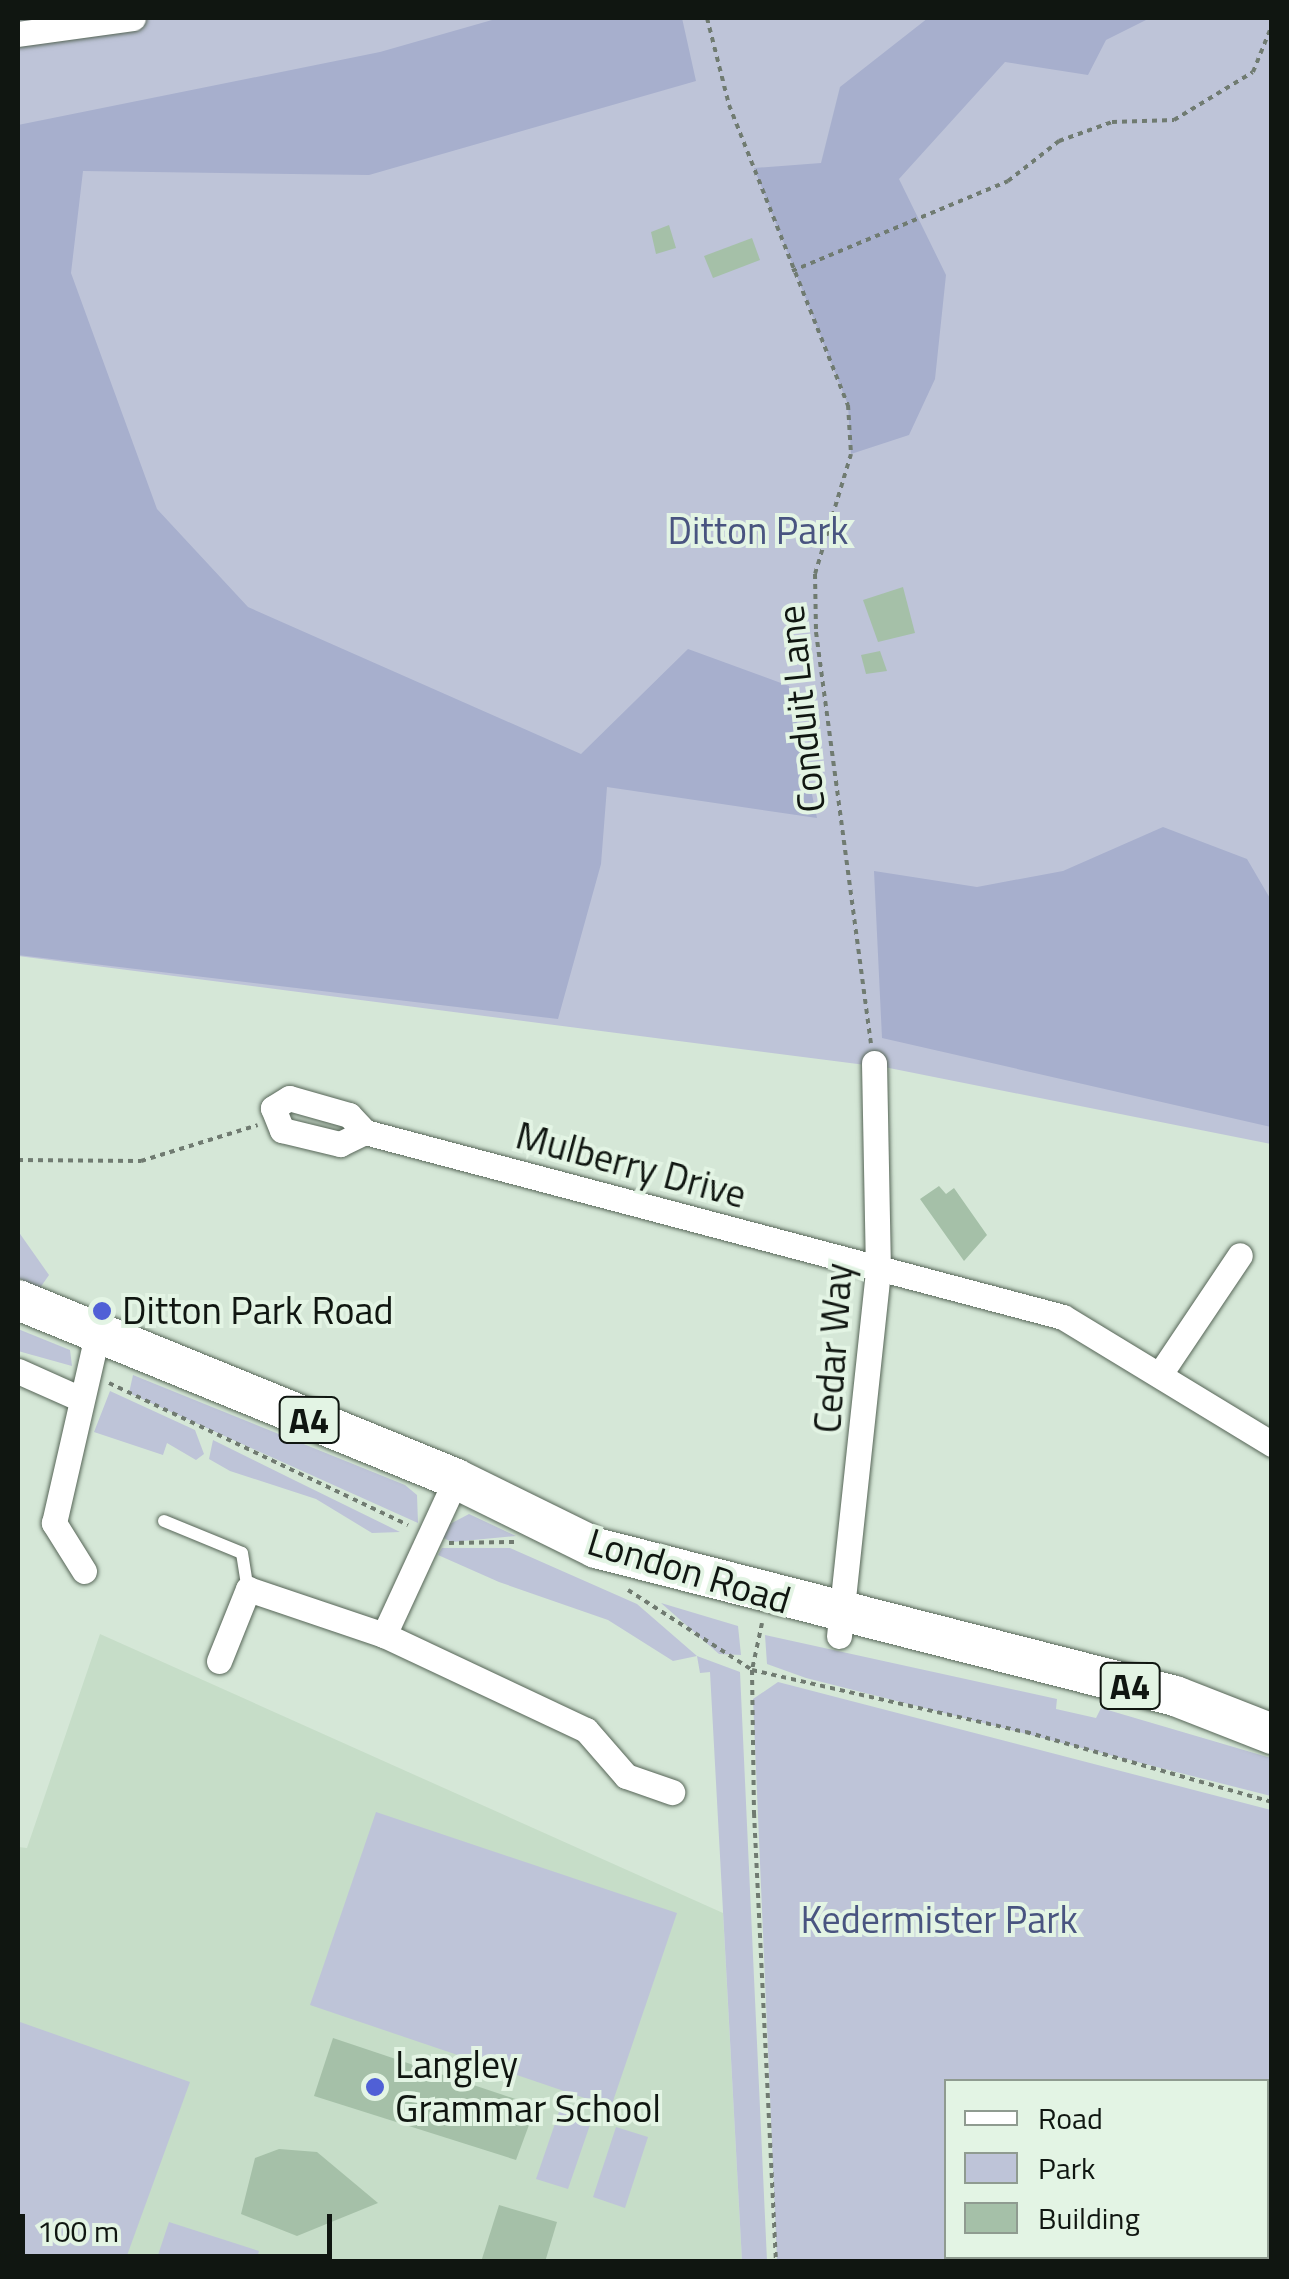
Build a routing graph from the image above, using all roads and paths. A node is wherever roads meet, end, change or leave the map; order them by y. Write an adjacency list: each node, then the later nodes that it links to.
1 (133, 18): 4 (street)
2 (707, 18): 5 (path, Conduit Lane)
3 (1272, 25): 5 (path)
4 (18, 34)
5 (792, 271): 6 (path, Conduit Lane)
6 (874, 1063): 10 (street, Cedar Way)
7 (272, 1120): 8 (path); 10 (street, Mulberry Drive)
8 (18, 1160)
9 (1240, 1255): 14 (street)
10 (878, 1271): 14 (street, Mulberry Drive); 23 (street, Cedar Way)
11 (18, 1300): 13 (main road, London Road / A4)
12 (18, 1370): 13 (street)
13 (88, 1370): 16 (main road, London Road / A4); 18 (path); 21 (street)
14 (1160, 1374): 15 (street, Mulberry Drive)
15 (1272, 1444)
16 (456, 1478): 18 (street); 20 (main road, London Road / A4)
17 (164, 1521): 22 (lane)
18 (429, 1534): 19 (path); 25 (street)
19 (521, 1542)
20 (604, 1565): 23 (main road, London Road); 27 (path)
21 (84, 1571)
22 (248, 1590): 25 (street); 26 (street)
23 (842, 1627): 28 (main road, London Road / A4)
24 (759, 1632): 27 (path)
25 (384, 1635): 29 (street)
26 (219, 1661)
27 (752, 1670): 30 (path); 31 (path)
28 (1272, 1734)
29 (672, 1792)
30 (1272, 1802)
31 (776, 2262)

